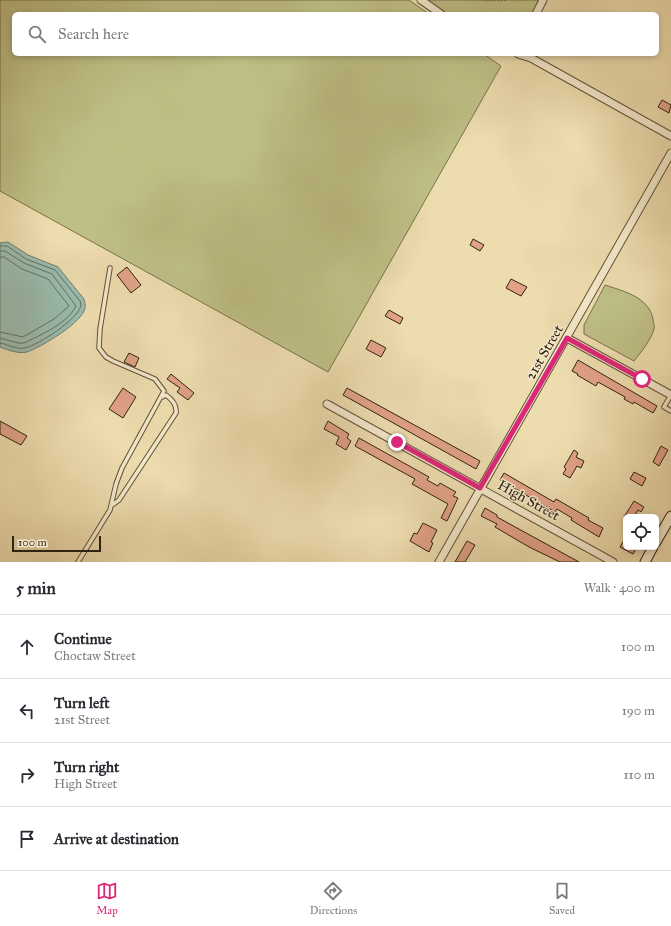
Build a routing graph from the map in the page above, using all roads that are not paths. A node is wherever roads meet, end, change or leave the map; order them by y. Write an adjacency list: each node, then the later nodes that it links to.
1 (421, 0): 3 (street)
2 (543, 0): 4 (street)
3 (438, 12)
4 (537, 12)
5 (524, 56): 6 (street)
6 (671, 136)
7 (671, 153): 9 (street, 21st Street)
8 (110, 268): 11 (lane)
9 (567, 338): 10 (street); 14 (street, 21st Street)
10 (671, 395): 13 (lane)
11 (162, 397): 15 (lane); 15 (lane)
12 (327, 404): 14 (street, High Street)
13 (671, 411)
14 (480, 488): 20 (street, 21st Street); 21 (street, High Street)
15 (112, 506): 19 (lane)
16 (671, 516): 17 (main road)
17 (659, 537)
18 (651, 550): 22 (main road)
19 (78, 562)
20 (439, 562)
21 (613, 562)
22 (644, 562)

